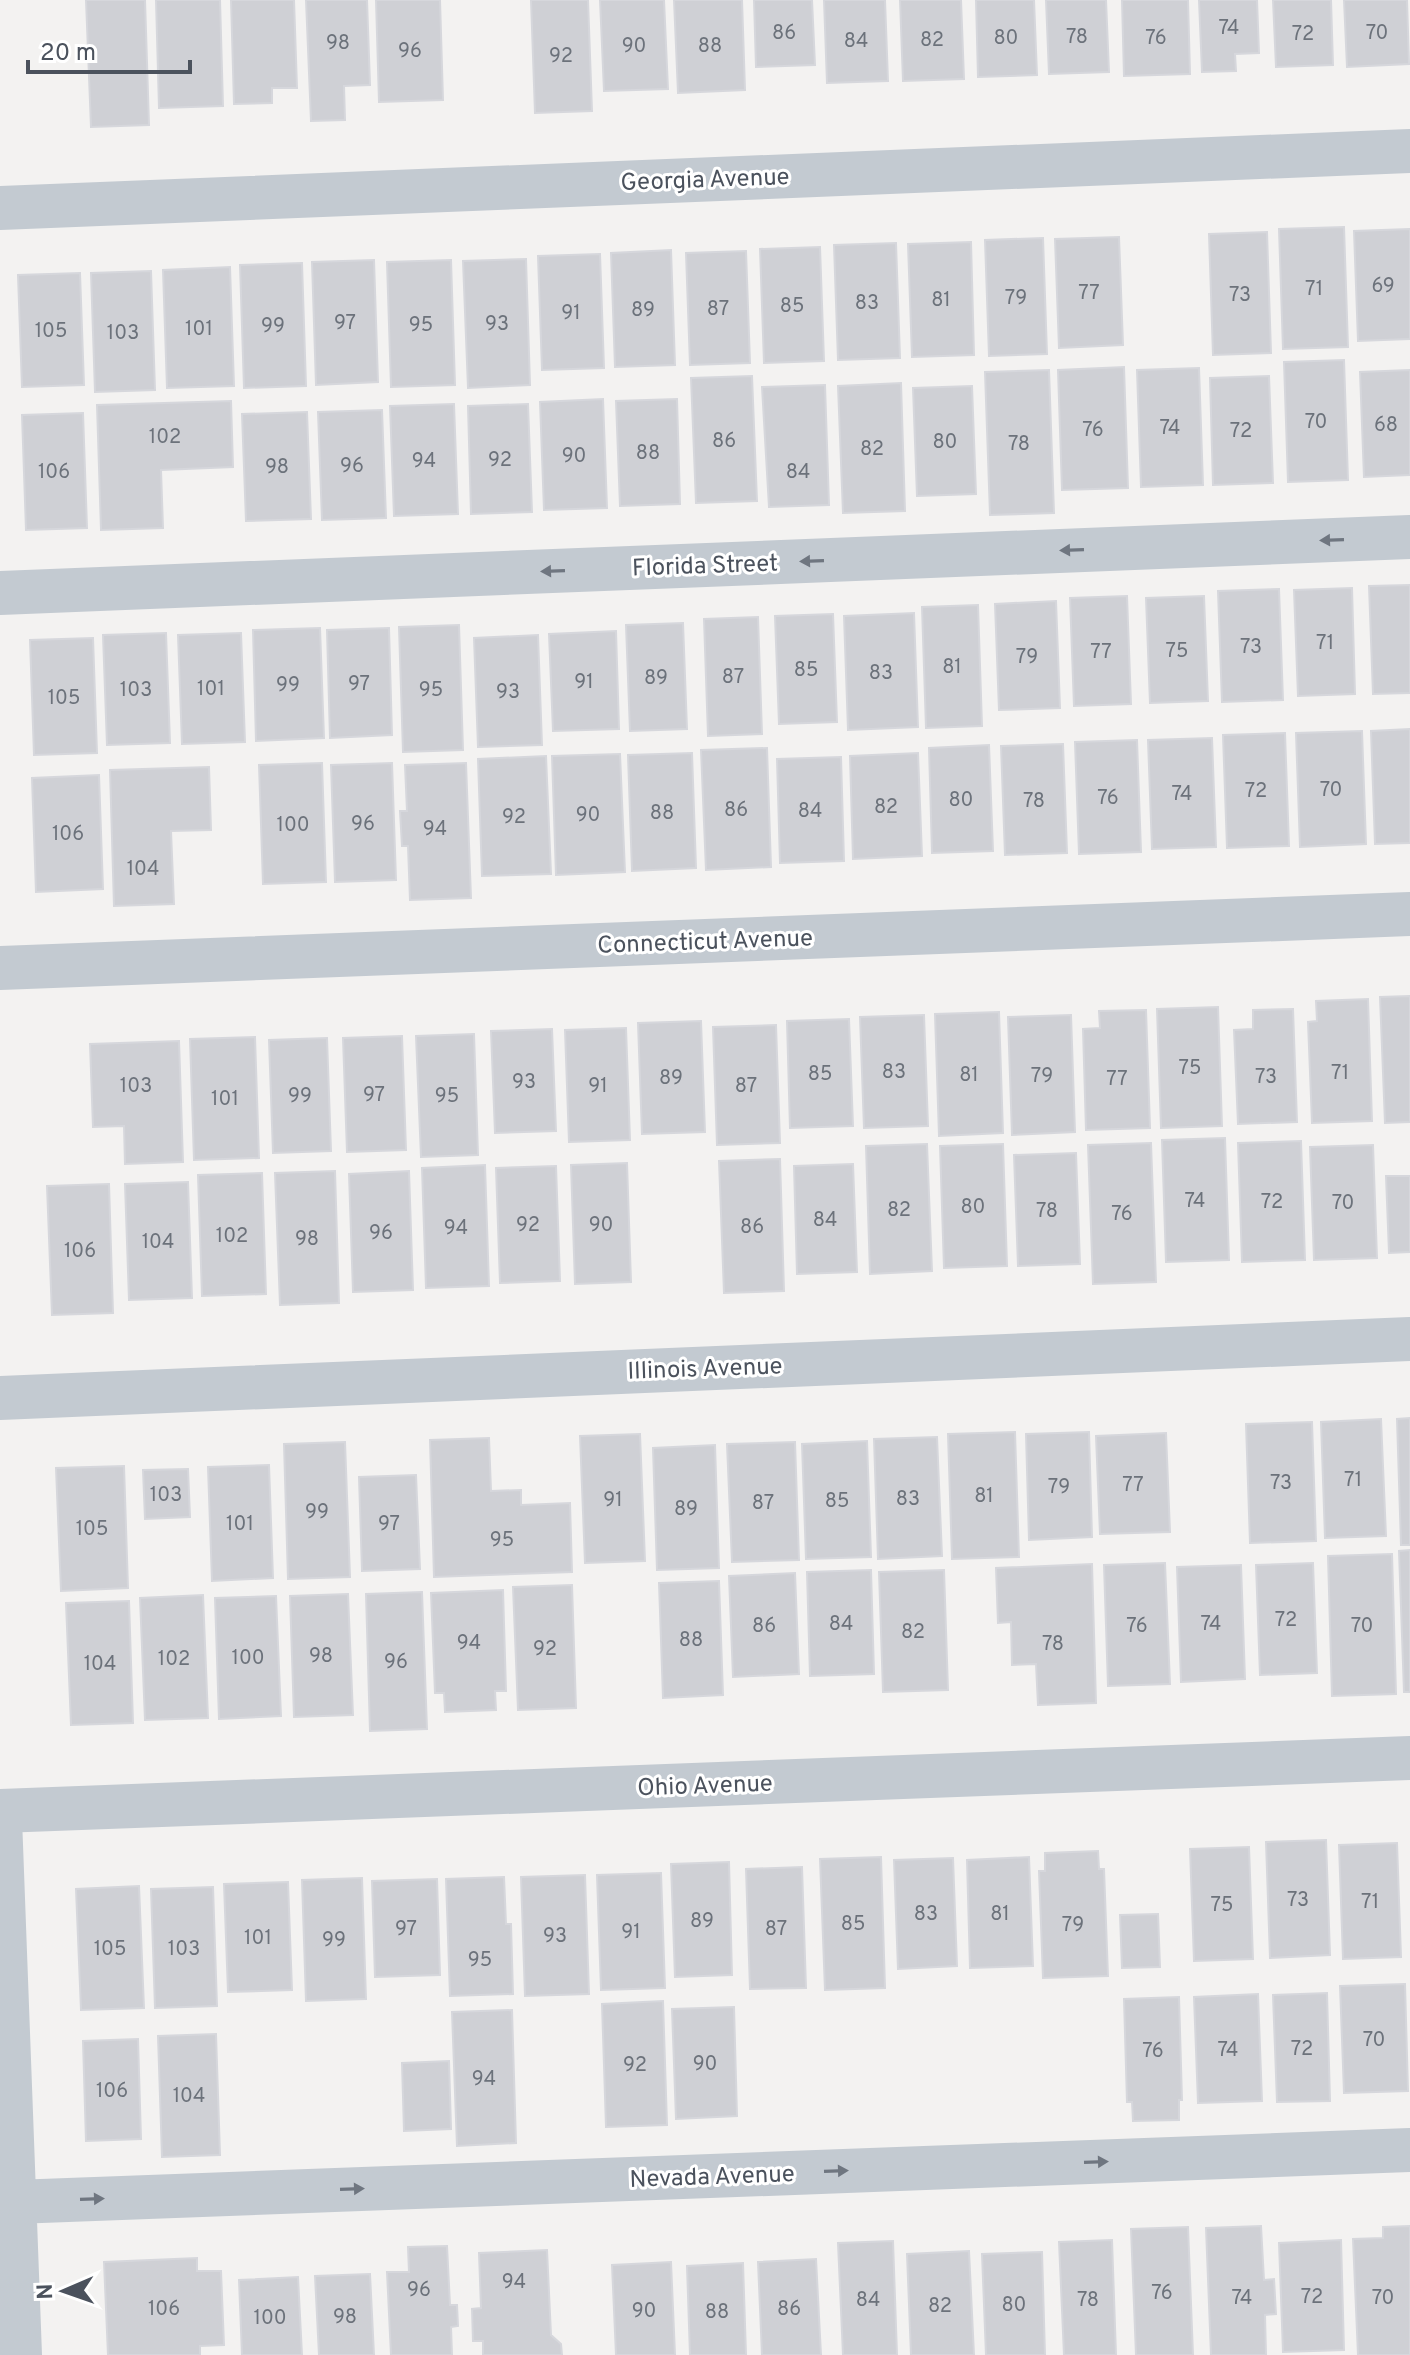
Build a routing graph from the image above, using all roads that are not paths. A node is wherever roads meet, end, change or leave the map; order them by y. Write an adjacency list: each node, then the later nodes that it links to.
1 (1410, 151): 2 (street, Georgia Avenue)
2 (0, 208)
3 (1410, 537): 4 (street, Florida Street, one-way to 4)
4 (0, 593)
5 (1410, 914): 6 (street, Connecticut Avenue)
6 (0, 968)
7 (1410, 1339): 8 (street, Illinois Avenue)
8 (0, 1398)
9 (1410, 1758): 10 (street, Ohio Avenue)
10 (0, 1811)
11 (0, 1818): 13 (street)
12 (1410, 2150): 13 (street, Nevada Avenue, one-way to 12)
13 (14, 2202): 14 (street)
14 (20, 2355)

